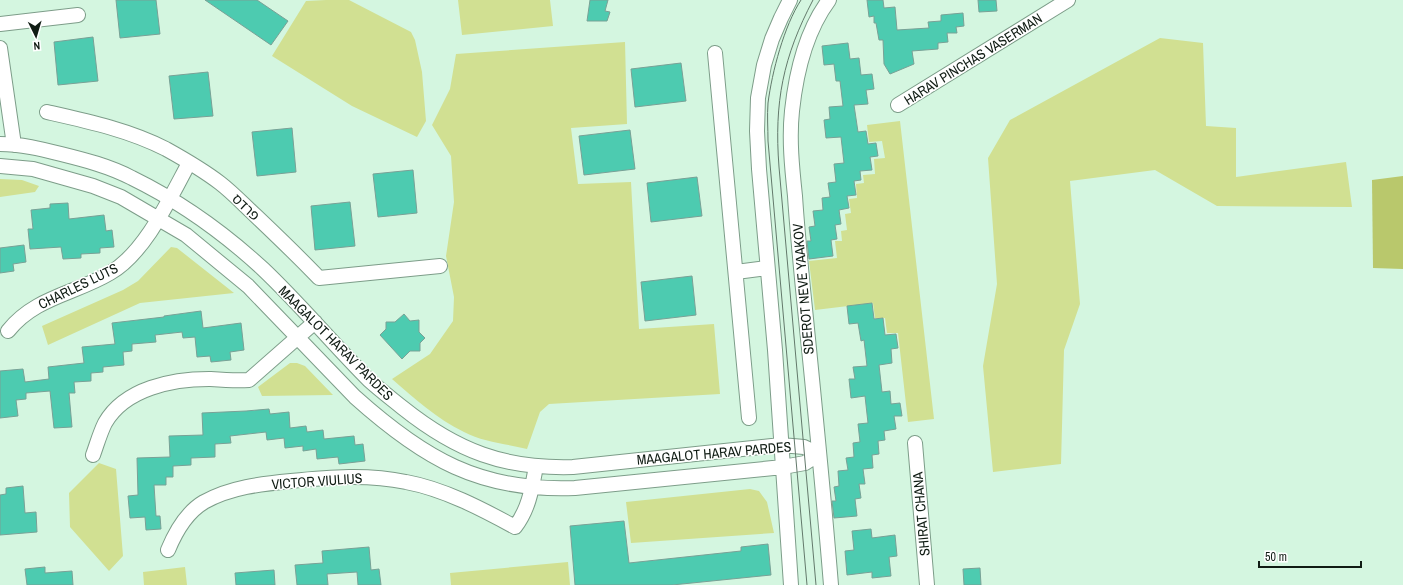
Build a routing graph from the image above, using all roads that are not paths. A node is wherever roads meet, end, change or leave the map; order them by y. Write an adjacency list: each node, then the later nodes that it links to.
1 (790, 0): 16 (street)
2 (829, 0): 24 (street, SDEROT NEVE YAAKOV)
3 (1068, 0): 8 (street, HARAV PINCHAS VASERMAN)
4 (78, 15): 5 (street)
5 (0, 24)
6 (0, 48): 10 (street)
7 (715, 53): 17 (street)
8 (898, 106)
9 (47, 112): 11 (street, פרדס)
10 (7, 145): 13 (street, MAAGALOT HARAV PARDES)
11 (189, 163): 13 (street, CHARLES LUTS); 15 (street, פרדס)
12 (0, 166): 14 (street, MAAGALOT HARAV PARDES)
13 (169, 199): 14 (street, CHARLES LUTS); 18 (street, MAAGALOT HARAV PARDES)
14 (158, 218): 19 (street, CHARLES LUTS); 20 (street, MAAGALOT HARAV PARDES)
15 (440, 266)
16 (767, 268): 17 (street); 23 (street)
17 (736, 272): 21 (street)
18 (315, 322): 20 (street); 26 (street, MAAGALOT HARAV PARDES)
19 (8, 331)
20 (299, 337): 25 (street); 28 (street, MAAGALOT HARAV PARDES)
21 (749, 418)
22 (915, 443): 32 (street, SHIRAT CHANA)
23 (781, 445): 24 (street, MAAGALOT HARAV PARDES); 26 (street, MAAGALOT HARAV PARDES); 27 (street)
24 (819, 454): 27 (street, MAAGALOT HARAV PARDES); 31 (street, SDEROT NEVE YAAKOV)
25 (93, 455)
26 (536, 466): 28 (street, VICTOR VIULIUS)
27 (783, 468): 28 (street, MAAGALOT HARAV PARDES); 30 (street)
28 (532, 488): 29 (street, VICTOR VIULIUS)
29 (168, 550)
30 (791, 585)
31 (831, 585)
32 (927, 585)

